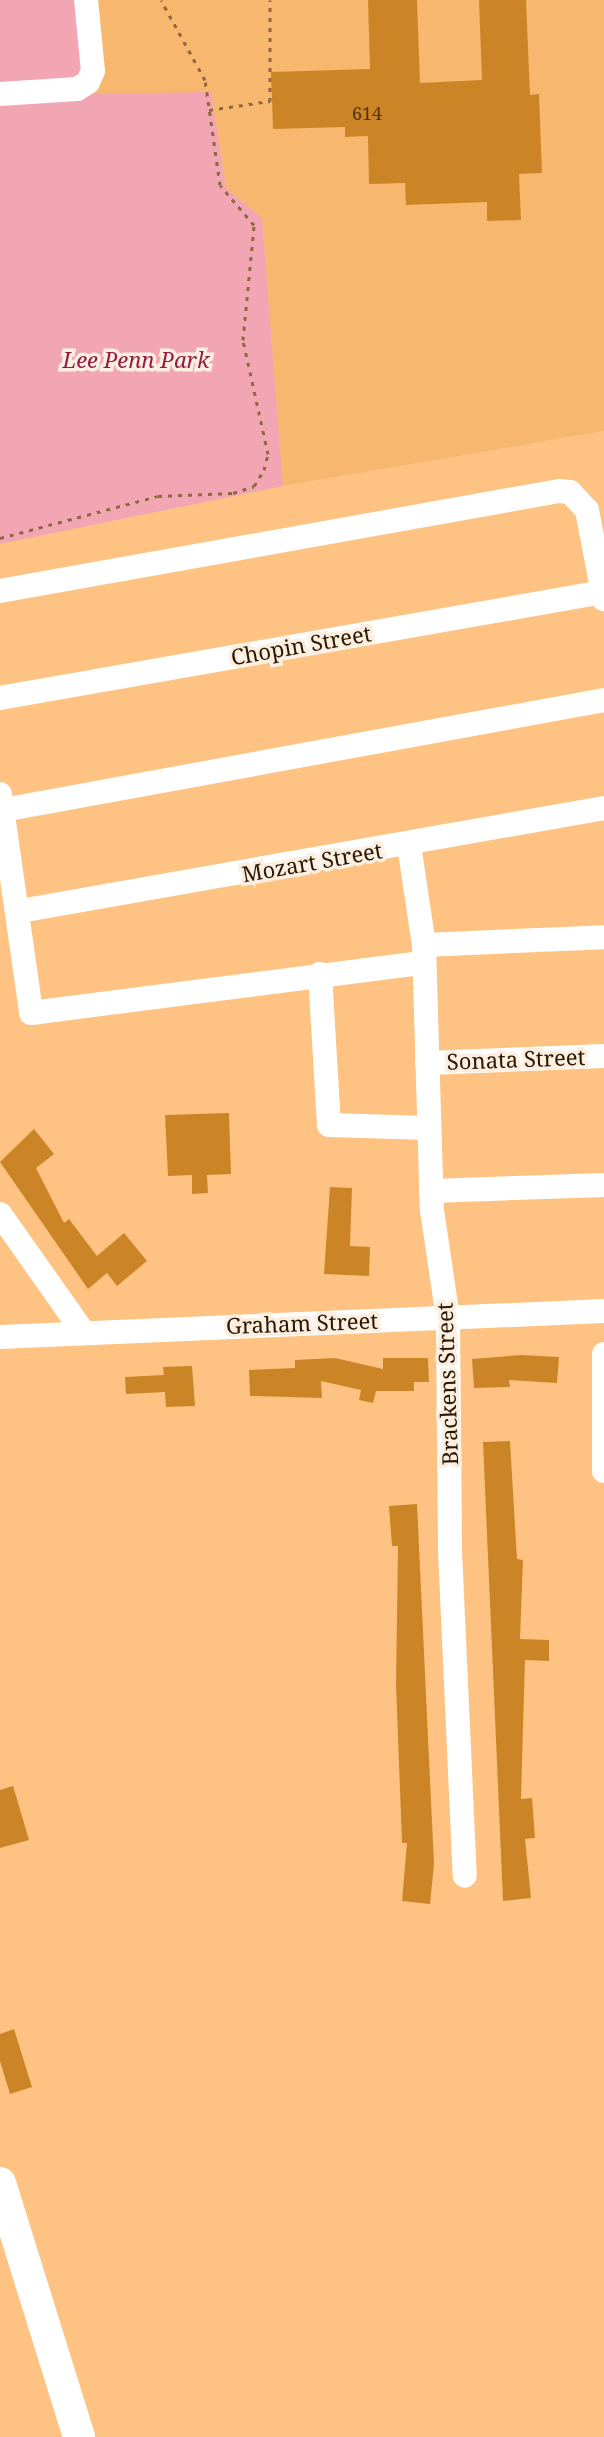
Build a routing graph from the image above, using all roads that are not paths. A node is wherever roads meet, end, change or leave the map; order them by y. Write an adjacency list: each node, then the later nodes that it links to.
1 (86, 0): 2 (street)
2 (0, 94)
3 (0, 591): 4 (street)
4 (603, 595): 5 (street, Chopin Street)
5 (0, 698)
6 (604, 700): 7 (street)
7 (1, 802): 10 (street)
8 (604, 808): 9 (street, Mozart Street)
9 (409, 845): 10 (street, Mozart Street); 12 (street, Brackens Street)
10 (20, 911): 13 (street)
11 (604, 937): 12 (street)
12 (424, 954): 13 (street); 15 (street, Brackens Street)
13 (320, 974): 16 (street)
14 (604, 1056): 15 (street, Sonata Street)
15 (427, 1063): 16 (street, Brackens Street)
16 (429, 1128): 18 (street, Brackens Street)
17 (604, 1185): 18 (street)
18 (431, 1191): 21 (street, Brackens Street)
19 (0, 1214): 22 (street)
20 (604, 1311): 21 (street, Graham Street)
21 (448, 1318): 22 (street, Graham Street); 26 (street, Brackens Street)
22 (84, 1333): 23 (street, Graham Street)
23 (0, 1337)
24 (604, 1354): 25 (street)
25 (604, 1471)
26 (465, 1876)
27 (0, 2183): 28 (main road)
28 (79, 2437)

